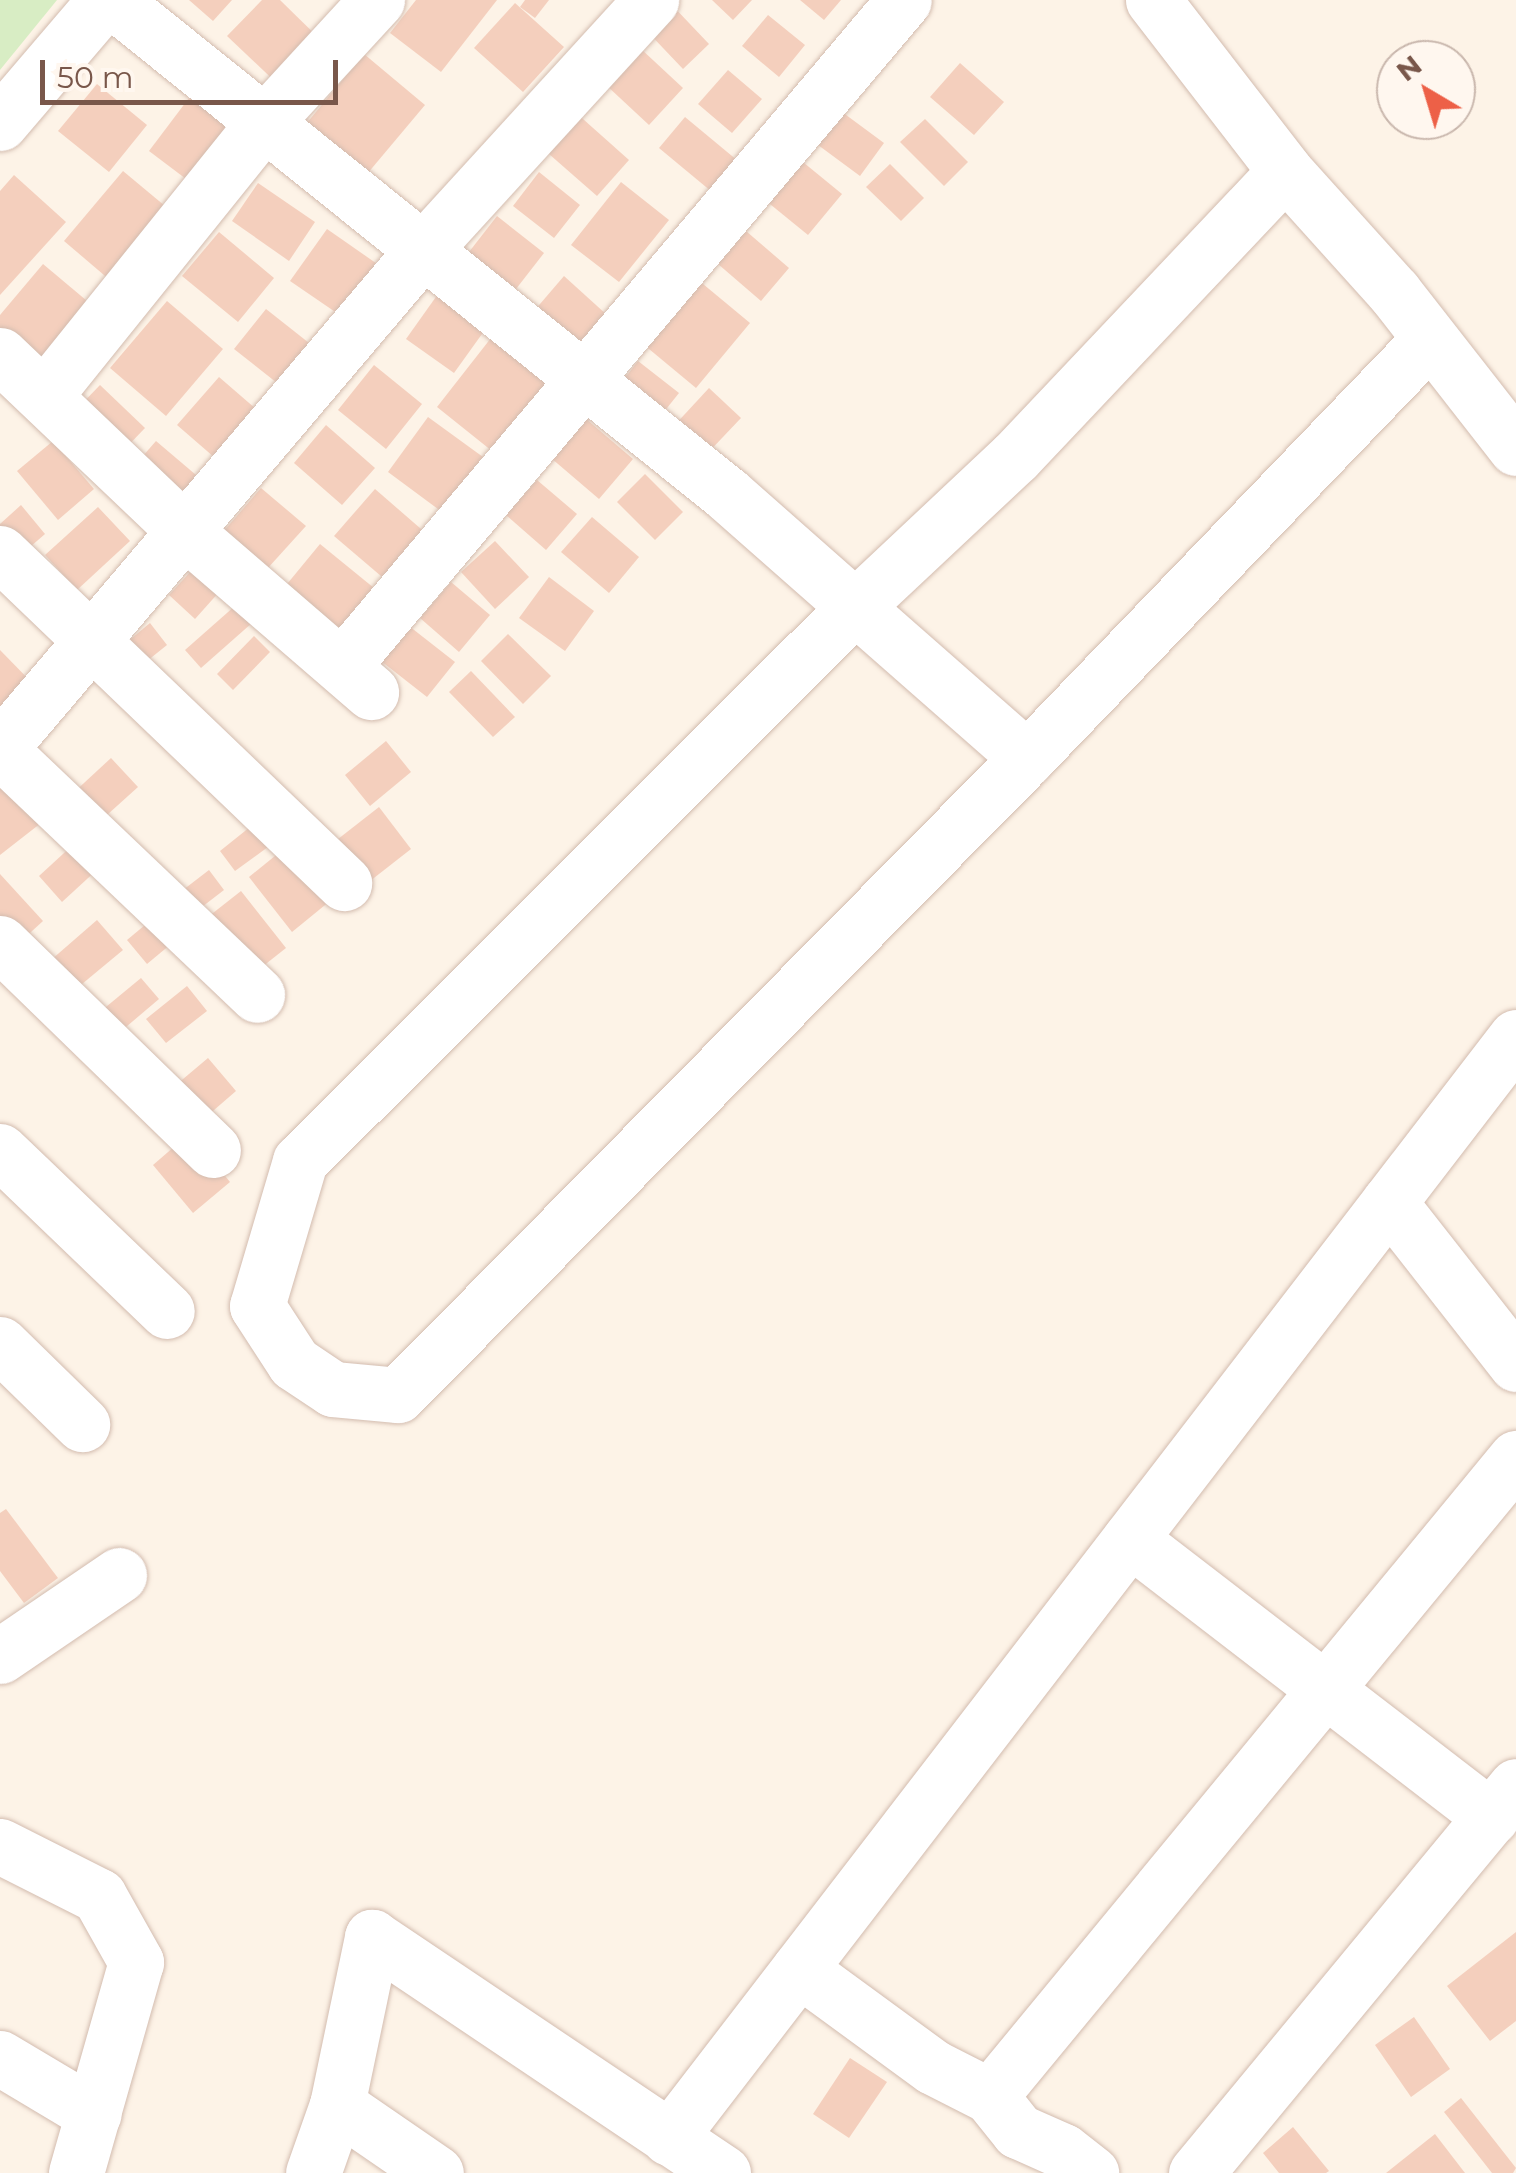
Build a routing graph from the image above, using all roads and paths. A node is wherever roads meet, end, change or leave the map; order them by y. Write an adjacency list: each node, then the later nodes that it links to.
1 (108, 0): 6 (street); 7 (street)
2 (377, 0): 7 (street)
3 (650, 0): 9 (street)
4 (904, 0): 12 (street)
5 (1153, 0): 8 (street)
6 (0, 123)
7 (262, 124): 9 (street); 13 (street)
8 (1285, 171): 10 (street); 17 (street)
9 (422, 251): 12 (street); 15 (street)
10 (1430, 339): 14 (street); 20 (street)
11 (0, 355): 13 (street)
12 (580, 377): 15 (street); 17 (street)
13 (44, 396): 15 (street)
14 (1516, 448)
15 (188, 534): 18 (street)
16 (0, 553): 18 (street)
17 (855, 607): 20 (street); 20 (street)
18 (94, 641): 19 (street); 21 (street)
19 (0, 749): 23 (street)
20 (1027, 758)
21 (344, 884)
22 (0, 943): 26 (street)
23 (257, 994)
24 (1516, 1037): 27 (street)
25 (0, 1150): 28 (street)
26 (213, 1150)
27 (1389, 1202): 30 (street); 33 (street)
28 (168, 1310)
29 (0, 1344): 31 (street)
30 (1516, 1364)
31 (82, 1424)
32 (1516, 1458): 36 (street)
33 (1130, 1539): 36 (street); 39 (street)
34 (118, 1575): 35 (street)
35 (0, 1656)
36 (1324, 1688): 37 (street); 41 (street)
37 (1503, 1801): 50 (street)
38 (0, 1846): 43 (street)
39 (799, 1968): 41 (street); 44 (street)
40 (0, 2058): 43 (street)
41 (990, 2096): 49 (street)
42 (337, 2105): 44 (street); 46 (street); 47 (street)
43 (94, 2114): 45 (street)
44 (669, 2138): 48 (street)
45 (76, 2173)
46 (313, 2173)
47 (436, 2173)
48 (724, 2173)
49 (1091, 2173)
50 (1196, 2173)

